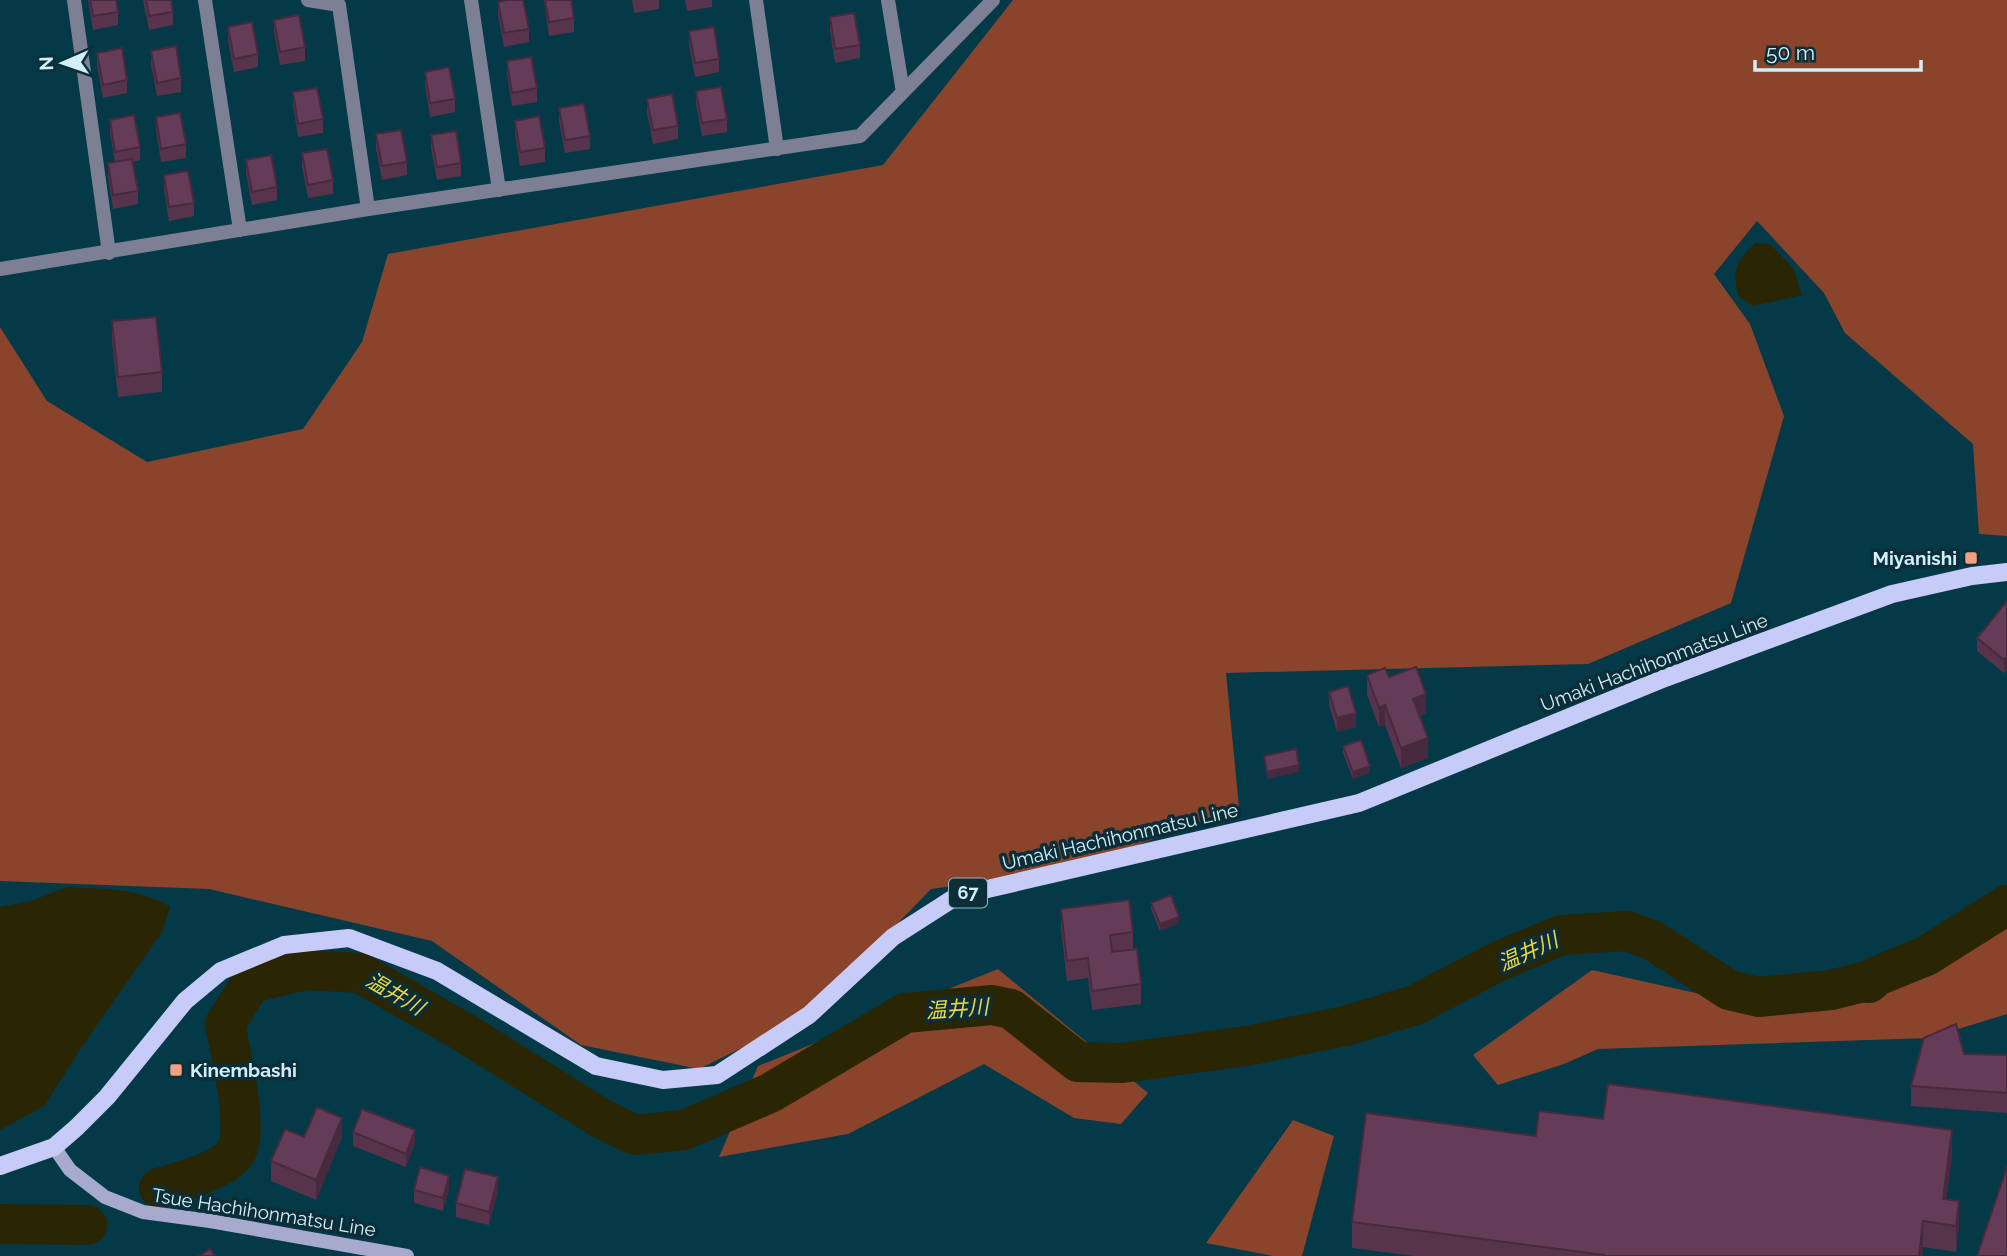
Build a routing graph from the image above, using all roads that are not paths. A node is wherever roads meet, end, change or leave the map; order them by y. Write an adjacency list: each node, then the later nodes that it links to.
1 (74, 0): 14 (street)
2 (205, 0): 13 (street)
3 (308, 0): 8 (street)
4 (471, 0): 11 (street)
5 (756, 0): 10 (street)
6 (888, 0): 9 (street)
7 (993, 0): 9 (street)
8 (341, 3): 12 (street)
9 (903, 92): 10 (street)
10 (777, 149): 11 (street)
11 (499, 190): 12 (street)
12 (368, 209): 13 (street)
13 (240, 230): 14 (street)
14 (109, 253): 15 (street)
15 (0, 269)
16 (2007, 572): 17 (main road, Umaki Hachihonmatsu Line / 67)
17 (54, 1147): 18 (main road, Umaki Hachihonmatsu Line / 67); 19 (main road, Tsue Hachihonmatsu Line)
18 (0, 1167)
19 (407, 1256)

